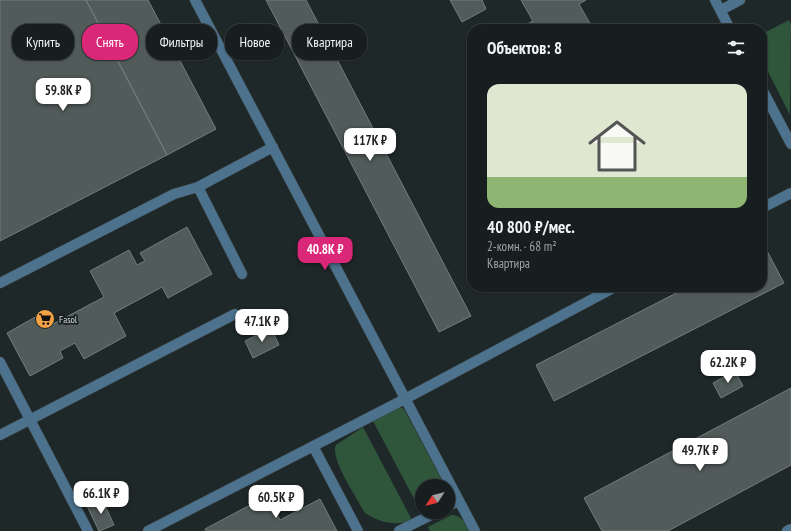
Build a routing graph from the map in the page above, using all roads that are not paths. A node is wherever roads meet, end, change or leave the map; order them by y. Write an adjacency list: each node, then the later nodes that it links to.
1 (195, 0): 8 (street)
2 (715, 0): 4 (street)
3 (740, 0): 4 (street)
4 (721, 10): 5 (street)
5 (728, 24)
6 (767, 98): 7 (street)
7 (791, 144)
8 (272, 147): 9 (street); 17 (street)
9 (198, 187): 12 (street); 13 (street)
10 (791, 193): 11 (street)
11 (767, 205)
12 (242, 274)
13 (0, 283)
14 (605, 292): 17 (street)
15 (235, 314): 18 (street)
16 (0, 362): 18 (street)
17 (405, 399): 20 (street); 21 (street)
18 (31, 419): 19 (street); 25 (street)
19 (0, 435)
20 (313, 446): 26 (street); 27 (street)
21 (459, 501): 22 (street); 29 (street)
22 (455, 503)
23 (423, 519): 28 (street)
24 (791, 529): 30 (street)
25 (88, 531)
26 (148, 531)
27 (358, 531)
28 (399, 531)
29 (474, 531)
30 (787, 531)

